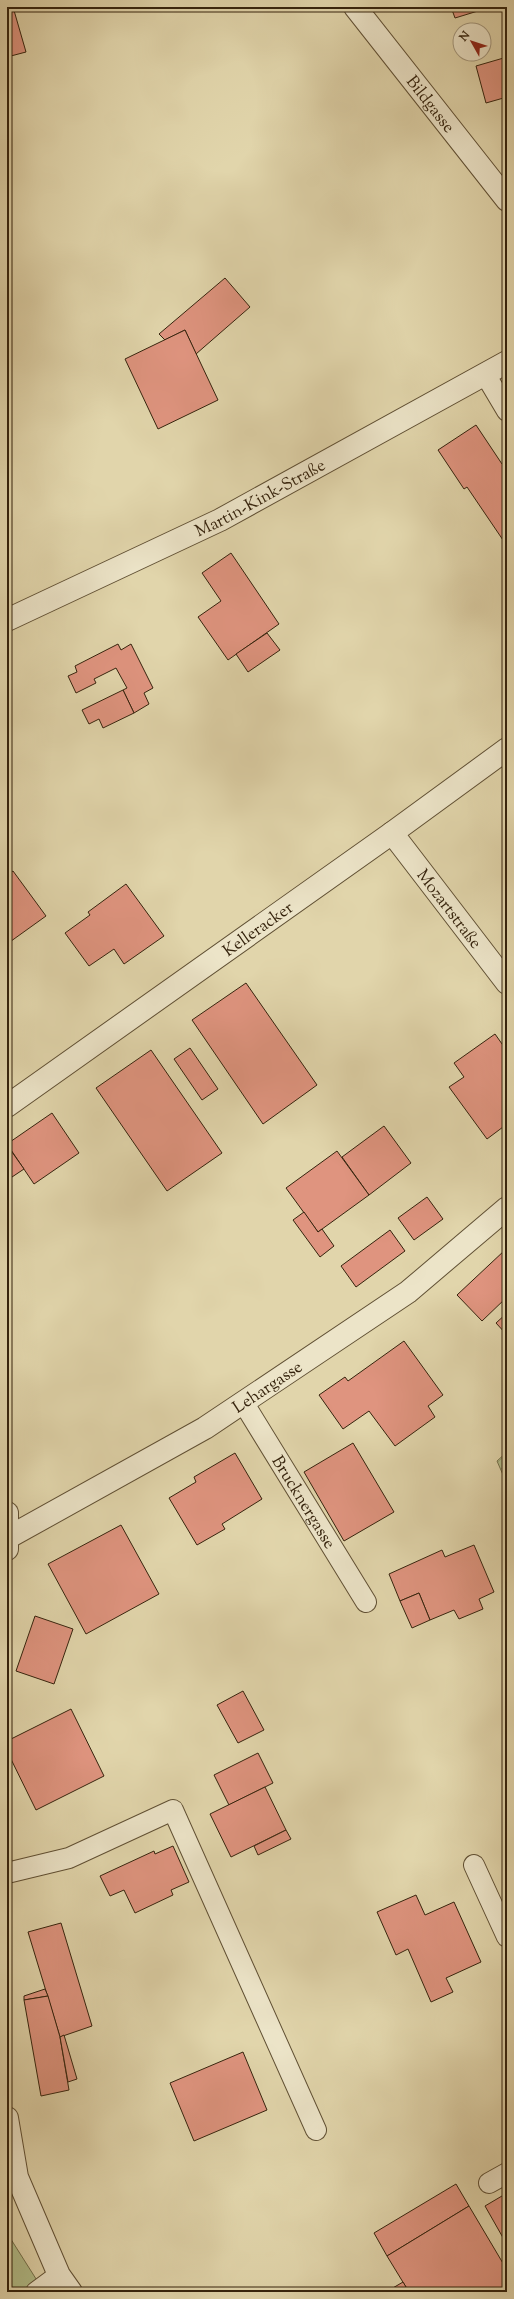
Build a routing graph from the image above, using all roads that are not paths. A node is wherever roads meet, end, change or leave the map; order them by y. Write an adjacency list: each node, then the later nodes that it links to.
1 (355, 7): 2 (street, Bildgasse)
2 (507, 200)
3 (507, 362): 4 (street, Martin-Kink-Straße)
4 (485, 374): 5 (lane); 6 (street, Martin-Kink-Straße)
5 (507, 411)
6 (7, 620)
7 (507, 749): 8 (street, Kelleracker)
8 (392, 833): 9 (street, Mozartstraße); 10 (street, Kelleracker)
9 (507, 983)
10 (7, 1106)
11 (507, 1208): 12 (street, Lehargasse)
12 (243, 1402): 14 (street, Lehargasse); 15 (lane, Brucknergasse)
13 (7, 1513): 14 (street)
14 (8, 1544)
15 (366, 1602)
16 (474, 1865): 18 (lane)
17 (7, 1872): 20 (lane)
18 (507, 1937)
19 (7, 2118): 23 (street)
20 (316, 2130)
21 (507, 2173): 22 (lane)
22 (489, 2183)
23 (65, 2283): 24 (lane)
24 (36, 2292)

